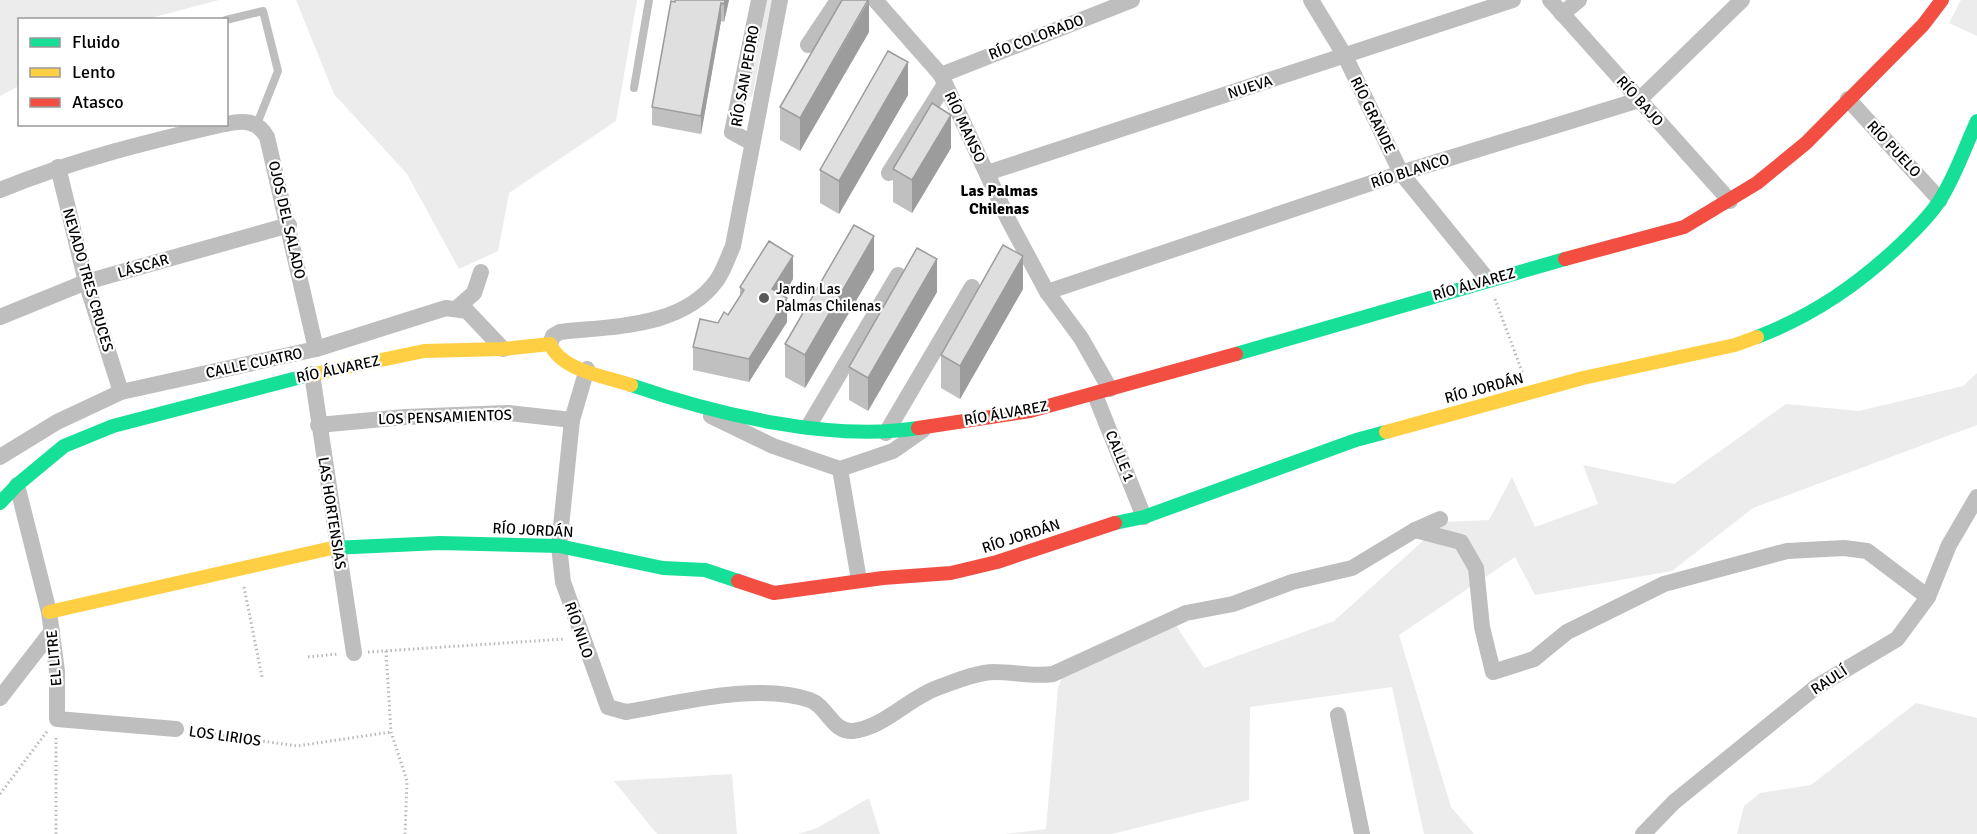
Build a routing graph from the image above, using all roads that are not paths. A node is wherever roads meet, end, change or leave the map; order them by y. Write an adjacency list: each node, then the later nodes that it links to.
1 (649, 0): 18 (lane)
2 (759, 0): 25 (street, RÍO SAN PEDRO)
3 (780, 0): 25 (street, RÍO SAN PEDRO)
4 (838, 0): 15 (street)
5 (875, 0): 17 (street, RÍO MANSO)
6 (1132, 0): 17 (street, RÍO COLORADO)
7 (1311, 0): 16 (street, RÍO GRANDE)
8 (1513, 0): 16 (street, NUEVA)
9 (1550, 0): 13 (street, RÍO BAJO)
10 (1579, 0): 13 (street)
11 (1742, 0): 20 (street, RÍO BLANCO)
12 (1942, 0): 19 (street, RÍO ÁLVAREZ)
13 (1562, 14): 20 (street, RÍO BAJO)
14 (228, 19): 23 (lane)
15 (808, 45)
16 (1345, 56): 28 (street, NUEVA); 29 (street, RÍO GRANDE)
17 (943, 79): 27 (street); 28 (street, RÍO MANSO)
18 (634, 88)
19 (1848, 99): 31 (street, RÍO PUELO); 32 (street, RÍO ÁLVAREZ)
20 (1639, 100): 29 (street, RÍO BLANCO); 32 (street, RÍO BAJO)
21 (1977, 121): 31 (street, RÍO JORDÁN)
22 (228, 124): 23 (street)
23 (256, 124): 33 (street, OJOS DEL SALADO)
24 (216, 126): 26 (street)
25 (752, 143): 42 (street, RÍO SAN PEDRO)
26 (58, 167): 30 (street); 37 (street, NEVADO TRES CRUCES)
27 (889, 173)
28 (987, 173): 39 (street, RÍO MANSO)
29 (1401, 173): 36 (street, RÍO GRANDE); 39 (street, RÍO BLANCO)
30 (0, 190)
31 (1940, 200): 60 (street, RÍO JORDÁN)
32 (1730, 201): 36 (street, RÍO ÁLVAREZ)
33 (289, 225): 37 (street, LÁSCAR); 43 (street, OJOS DEL SALADO)
34 (481, 272): 40 (street)
35 (898, 275): 53 (street)
36 (1488, 280): 48 (street, RÍO ÁLVAREZ)
37 (86, 282): 41 (street, LÁSCAR); 47 (street, NEVADO TRES CRUCES)
38 (972, 287): 54 (street)
39 (1047, 292): 48 (street, RÍO MANSO)
40 (457, 308): 43 (street, CALLE CUATRO); 44 (street)
41 (0, 316)
42 (550, 344): 44 (street, RÍO ÁLVAREZ); 45 (street, RÍO ÁLVAREZ)
43 (316, 349): 47 (street, CALLE CUATRO)
44 (503, 349): 46 (street, RÍO ÁLVAREZ)
45 (587, 369): 49 (street, RÍO ÁLVAREZ); 50 (street, RÍO NILO)
46 (312, 374): 51 (street, LAS HORTENSIAS); 57 (street, RÍO ÁLVAREZ)
47 (121, 392): 55 (street, CALLE CUATRO)
48 (1103, 392): 52 (street, RÍO ÁLVAREZ); 60 (street, CALLE 1)
49 (689, 405): 53 (street, RÍO ÁLVAREZ); 56 (street, RÍO ÁLVAREZ)
50 (572, 420): 51 (street, LOS PENSAMIENTOS); 63 (street, RÍO NILO)
51 (318, 425): 64 (street, LAS HORTENSIAS)
52 (929, 426): 54 (street, RÍO ÁLVAREZ); 56 (street, RÍO ÁLVAREZ)
53 (808, 427): 54 (street, RÍO ÁLVAREZ)
54 (886, 433)
55 (0, 457)
56 (840, 469): 65 (street)
57 (17, 485): 59 (street, RÍO ÁLVAREZ); 67 (street, EL LITRE)
58 (1977, 497): 66 (street, RAULÍ)
59 (0, 503)
60 (1144, 517): 65 (street, RÍO JORDÁN)
61 (1440, 519): 62 (street, RÍO NILO)
62 (1415, 530): 63 (street, RÍO NILO); 66 (street)
63 (559, 546): 64 (street, RÍO JORDÁN); 65 (street, RÍO JORDÁN)
64 (337, 547): 67 (street, RÍO JORDÁN); 69 (street, LAS HORTENSIAS)
65 (859, 580)
66 (1928, 597): 75 (street, RAULÍ)
67 (49, 612): 68 (street, EL LITRE)
68 (52, 631): 70 (street); 72 (street, EL LITRE)
69 (354, 653)
70 (0, 698)
71 (1338, 715): 74 (street)
72 (57, 719): 73 (street, LOS LIRIOS)
73 (176, 729)
74 (1362, 834)
75 (1643, 834)

